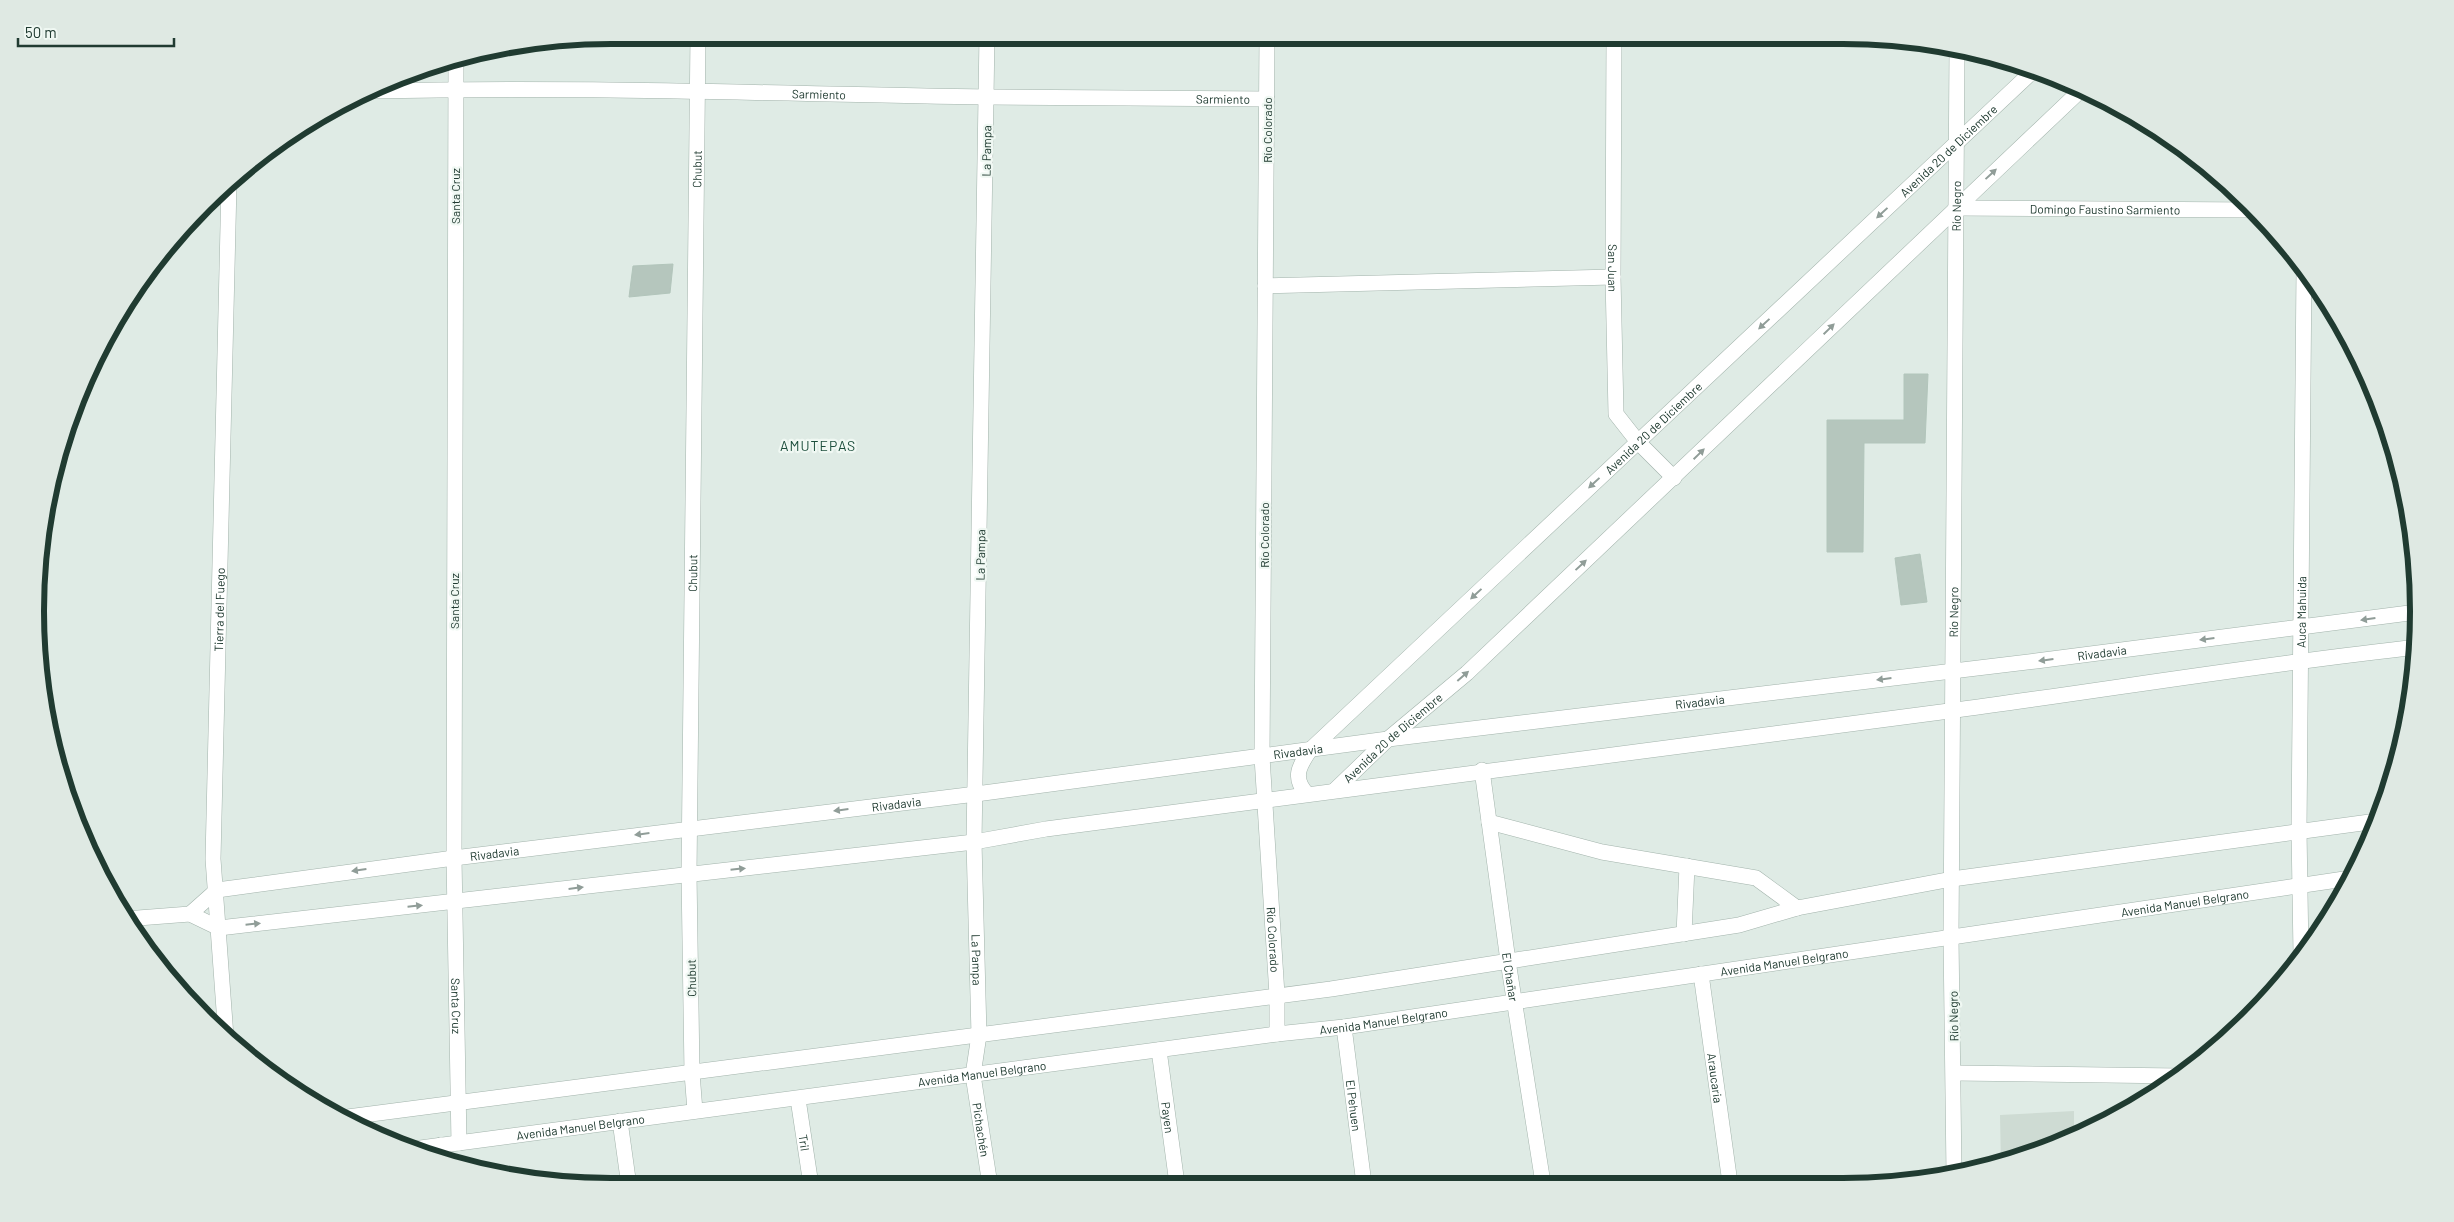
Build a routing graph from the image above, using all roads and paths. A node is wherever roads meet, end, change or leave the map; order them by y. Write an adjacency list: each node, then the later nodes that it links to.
1 (698, 44): 10 (street, Chubut)
2 (987, 44): 12 (street, La Pampa)
3 (1267, 44): 13 (street, Río Colorado)
4 (1614, 44): 18 (street, San Juan)
5 (1957, 56): 14 (street, Río Negro)
6 (456, 66): 8 (street, Santa Cruz)
7 (2028, 75): 14 (street, Avenida 20 de Diciembre)
8 (455, 89): 9 (street, Sarmiento); 10 (street, Sarmiento); 42 (street, Santa Cruz)
9 (388, 90)
10 (698, 90): 12 (street, Sarmiento); 39 (street, Chubut)
11 (2076, 94): 16 (street, Avenida 20 de Diciembre, one-way to 11)
12 (987, 96): 13 (street, Sarmiento); 34 (street, La Pampa)
13 (1267, 99): 20 (street, Río Colorado)
14 (1956, 143): 16 (street, Río Negro); 21 (street, Avenida 20 de Diciembre, one-way to 21)
15 (229, 193): 48 (street, Tierra del Fuego)
16 (1956, 208): 17 (street, Domingo Faustino Sarmiento); 22 (street, Avenida 20 de Diciembre, one-way to 16); 27 (street, Río Negro)
17 (2244, 210)
18 (1613, 277): 20 (street); 21 (street, San Juan)
19 (2304, 281): 24 (street, Auca Mahuida)
20 (1265, 286): 31 (street, Río Colorado)
21 (1638, 442): 22 (street, San Juan); 30 (street, Avenida 20 de Diciembre, one-way to 30)
22 (1674, 478): 29 (street, Avenida 20 de Diciembre, one-way to 22)
23 (2410, 613): 24 (street, Rivadavia, one-way to 24)
24 (2300, 628): 26 (street, Auca Mahuida); 27 (street, Rivadavia, one-way to 27)
25 (2409, 648): 26 (street)
26 (2300, 660): 28 (street); 40 (street, Auca Mahuida)
27 (1953, 670): 28 (street, Río Negro); 29 (street, Rivadavia, one-way to 29)
28 (1953, 710): 32 (street); 46 (street, Río Negro)
29 (1388, 739): 30 (street, Rivadavia); 33 (street, Avenida 20 de Diciembre)
30 (1310, 750): 31 (street, Rivadavia); 35 (street, Avenida 20 de Diciembre)
31 (1262, 756): 34 (street, Rivadavia); 36 (street, Río Colorado)
32 (1482, 770): 33 (street); 37 (street, El Chañar)
33 (1335, 790): 35 (street)
34 (976, 794): 39 (street, Rivadavia, one-way to 39); 41 (street, La Pampa)
35 (1307, 794): 36 (street)
36 (1265, 800): 41 (street); 59 (street, Río Colorado)
37 (1488, 822): 43 (street); 57 (street, El Chañar)
38 (2369, 822): 40 (street)
39 (690, 828): 42 (street, Rivadavia, one-way to 42); 44 (street, Chubut)
40 (2299, 830): 46 (street); 47 (street, Auca Mahuida)
41 (974, 842): 44 (street, one-way to 41); 64 (street, La Pampa)
42 (454, 858): 48 (street, Rivadavia, one-way to 48); 49 (street, Santa Cruz)
43 (1687, 866): 50 (street); 54 (street)
44 (689, 874): 49 (street, one-way to 44); 66 (street, Chubut)
45 (2343, 879): 47 (street, Avenida Manuel Belgrano)
46 (1952, 880): 50 (street); 55 (street, Río Negro)
47 (2300, 885): 55 (street, Avenida Manuel Belgrano); 56 (street, Auca Mahuida)
48 (217, 890): 51 (street); 53 (street, Tierra del Fuego)
49 (455, 902): 53 (street, one-way to 49); 71 (street, Santa Cruz)
50 (1797, 908): 54 (street)
51 (190, 914): 52 (street); 53 (street)
52 (134, 918)
53 (218, 928): 61 (street, Tierra del Fuego)
54 (1684, 934): 57 (street)
55 (1952, 937): 58 (street, Avenida Manuel Belgrano); 67 (street, Río Negro)
56 (2301, 945)
57 (1508, 961): 59 (street); 60 (street, El Chañar)
58 (1701, 974): 60 (street, Avenida Manuel Belgrano); 84 (street, Araucaria)
59 (1277, 996): 63 (street, Río Colorado); 64 (street)
60 (1514, 1002): 62 (street, Avenida Manuel Belgrano); 83 (street, El Chañar)
61 (225, 1026)
62 (1344, 1027): 63 (street, Avenida Manuel Belgrano); 82 (street, El Pehuen)
63 (1277, 1034): 65 (street, Avenida Manuel Belgrano)
64 (979, 1035): 66 (street); 68 (street, La Pampa)
65 (1159, 1050): 68 (street, Avenida Manuel Belgrano); 81 (street, Payen)
66 (692, 1073): 71 (street); 72 (street, Chubut)
67 (1955, 1073): 69 (street); 77 (street, Río Negro)
68 (973, 1075): 70 (street, Avenida Manuel Belgrano); 80 (street, Pichachén)
69 (2168, 1076)
70 (798, 1099): 72 (street, Avenida Manuel Belgrano); 79 (street, Tril)
71 (458, 1104): 73 (street); 75 (street, Santa Cruz)
72 (695, 1111): 74 (street, Avenida Manuel Belgrano)
73 (353, 1116)
74 (620, 1121): 75 (street, Avenida Manuel Belgrano); 78 (street)
75 (459, 1143): 76 (street, Avenida Manuel Belgrano)
76 (443, 1152)
77 (1954, 1167)
78 (627, 1178)
79 (810, 1178)
80 (989, 1178)
81 (1175, 1178)
82 (1363, 1178)
83 (1542, 1178)
84 (1729, 1178)

